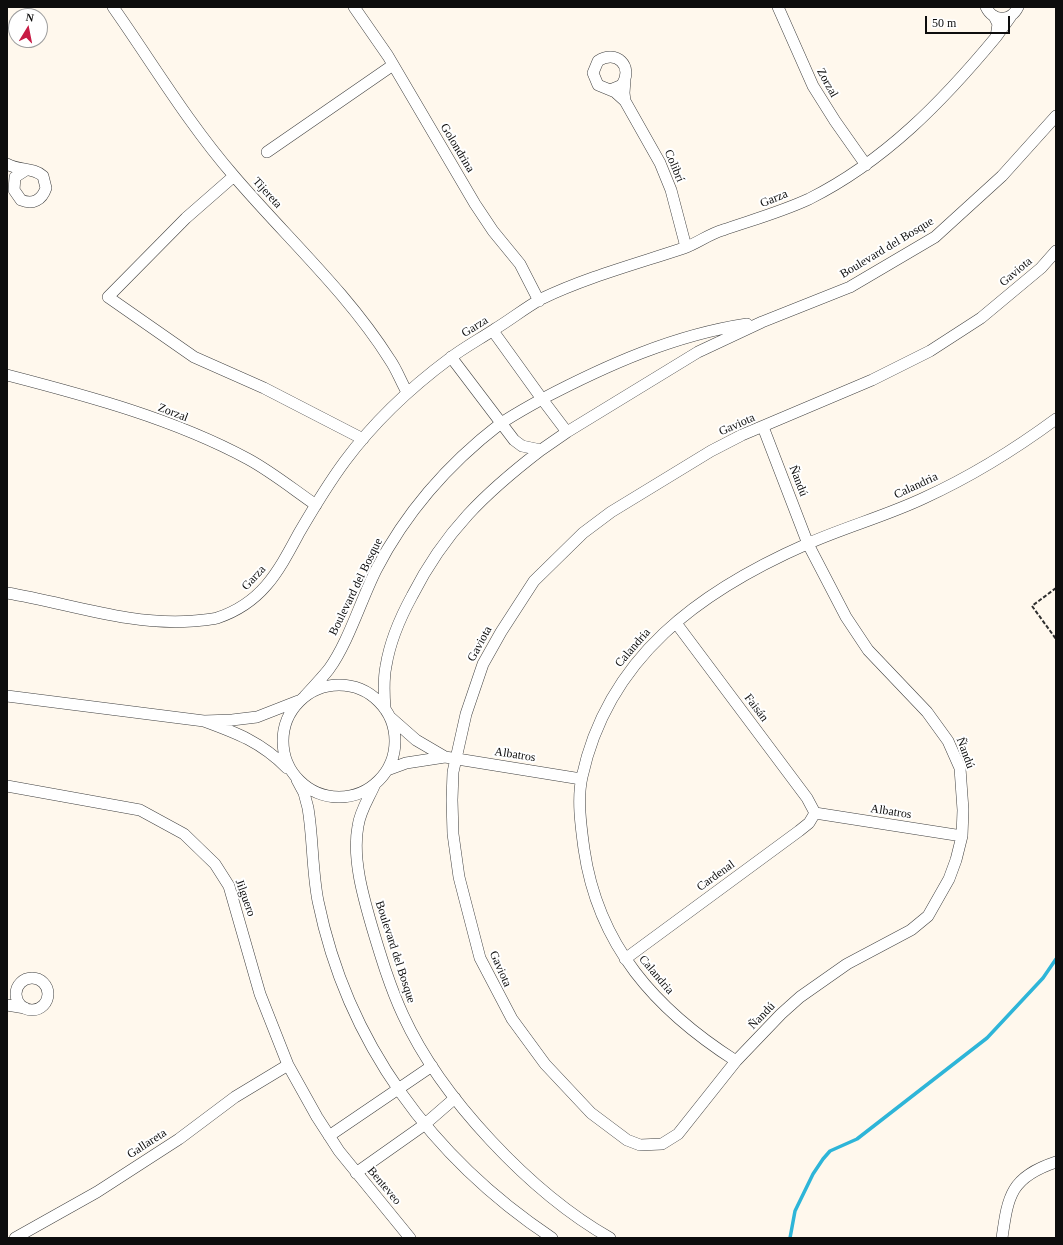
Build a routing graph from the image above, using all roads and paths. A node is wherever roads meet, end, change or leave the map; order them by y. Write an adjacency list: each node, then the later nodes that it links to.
1 (113, 7): 18 (street, Tijereta)
2 (354, 7): 8 (street, Golondrina)
3 (778, 7): 15 (street, Zorzal)
4 (986, 7): 6 (street)
5 (1015, 11): 6 (street); 7 (street, Garza)
6 (994, 16): 7 (street)
7 (996, 36): 15 (street, Garza)
8 (393, 65): 13 (street); 22 (street, Golondrina)
9 (625, 80): 10 (street); 10 (street); 11 (street)
10 (610, 90): 11 (street)
11 (625, 100): 20 (street, Colibrí)
12 (1056, 116): 23 (street, Boulevard del Bosque)
13 (268, 152)
14 (7, 164): 17 (street)
15 (866, 165): 20 (street, Garza)
16 (7, 168): 19 (street)
17 (26, 170): 19 (street); 19 (street)
18 (234, 176): 27 (street, Tijereta); 33 (street)
19 (13, 184)
20 (686, 247): 22 (street, Garza)
21 (1056, 251): 31 (street, Gaviota)
22 (539, 300): 24 (street, Garza)
23 (762, 322): 28 (street, Boulevard del Bosque); 32 (street, Boulevard del Bosque)
24 (493, 331): 25 (street, Garza); 28 (street)
25 (452, 357): 27 (street, Garza); 30 (street)
26 (7, 375): 35 (street, Zorzal)
27 (407, 392): 33 (street, Garza)
28 (542, 399): 30 (street, Boulevard del Bosque); 32 (street)
29 (1056, 420): 36 (street, Calandria)
30 (501, 424): 34 (street); 44 (street, Boulevard del Bosque)
31 (763, 427): 36 (street, Ñandú); 47 (street, Gaviota)
32 (567, 432): 34 (street, Boulevard del Bosque)
33 (363, 439): 35 (street, Garza)
34 (541, 450): 45 (street)
35 (316, 505): 38 (street, Garza)
36 (808, 544): 41 (street, Calandria); 54 (street, Ñandú)
37 (1056, 588): 42 (path)
38 (7, 593)
39 (1056, 614): 40 (path)
40 (1056, 622)
41 (676, 623): 50 (street, Calandria); 53 (street, Faisán)
42 (1056, 639)
43 (7, 696): 46 (street)
44 (301, 699): 45 (street); 46 (street); 49 (street)
45 (387, 713): 47 (street); 48 (street)
46 (204, 721): 49 (street)
47 (451, 758): 48 (street); 50 (street, Albatros); 60 (street, Gaviota)
48 (387, 770): 51 (street)
49 (295, 776): 51 (street); 63 (street)
50 (581, 779): 55 (street, Calandria)
51 (375, 784): 62 (street, Boulevard del Bosque)
52 (7, 786): 61 (street, Jilguero)
53 (815, 811): 54 (street, Albatros); 55 (street, Cardenal)
54 (962, 836): 60 (street, Ñandú)
55 (625, 959): 60 (street, Calandria)
56 (20, 984): 57 (street); 59 (street); 59 (street)
57 (7, 995)
58 (7, 1005): 59 (street)
59 (25, 1008)
60 (736, 1061)
61 (288, 1065): 66 (street, Jilguero); 70 (street, Gallareta)
62 (432, 1066): 63 (street); 64 (street, Boulevard del Bosque)
63 (398, 1090): 65 (street); 66 (street)
64 (455, 1098): 65 (street); 73 (street, Boulevard del Bosque)
65 (424, 1125): 69 (street); 72 (street)
66 (329, 1136): 67 (street, Jilguero)
67 (339, 1151): 69 (street, Benteveo)
68 (1056, 1162): 74 (street)
69 (356, 1173): 71 (street, Benteveo)
70 (15, 1238)
71 (410, 1238)
72 (552, 1238)
73 (610, 1238)
74 (1002, 1238)

